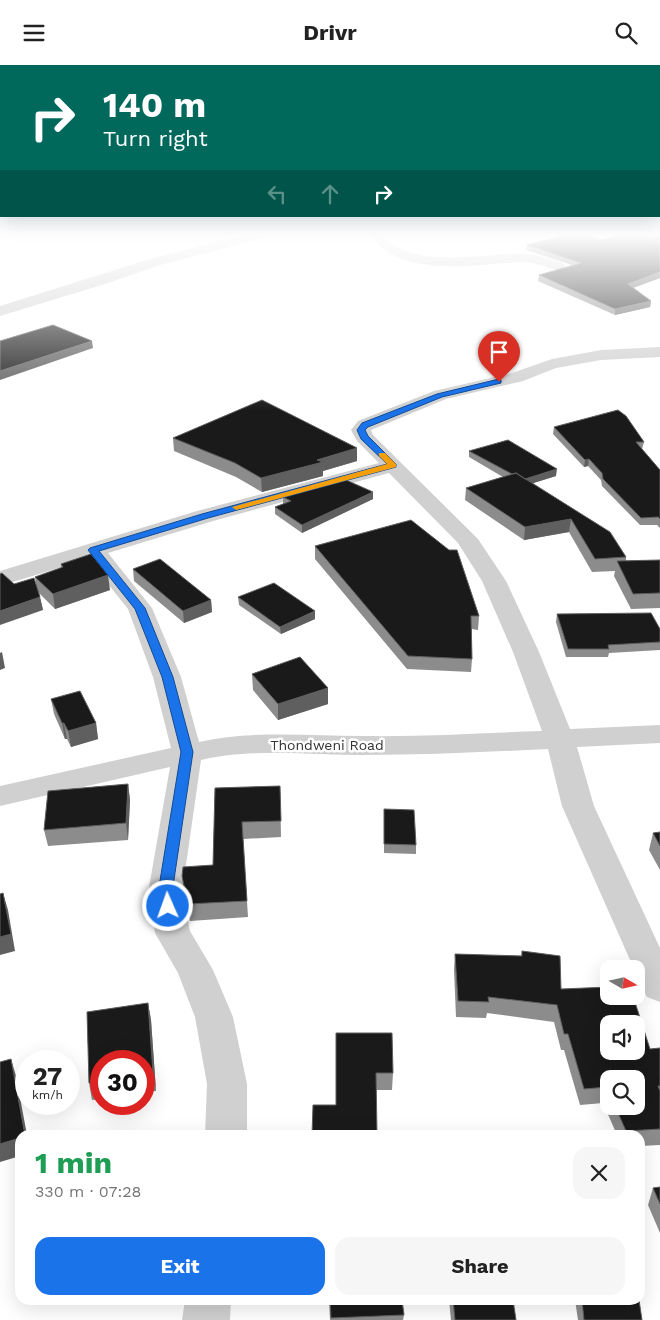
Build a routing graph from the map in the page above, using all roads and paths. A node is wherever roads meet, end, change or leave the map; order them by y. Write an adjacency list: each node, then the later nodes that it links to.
1 (61, 293): 2 (street)
2 (0, 311)
3 (660, 352): 4 (street)
4 (393, 465): 5 (street); 8 (street)
5 (93, 550): 6 (street); 9 (street)
6 (0, 579)
7 (660, 734): 8 (street, Thondweni Road)
8 (560, 739): 9 (street, Thondweni Road); 11 (street)
9 (187, 752): 10 (street, Thondweni Road); 12 (street)
10 (0, 796)
11 (660, 987)
12 (226, 1130)
13 (208, 1305): 14 (street)
14 (206, 1320)

